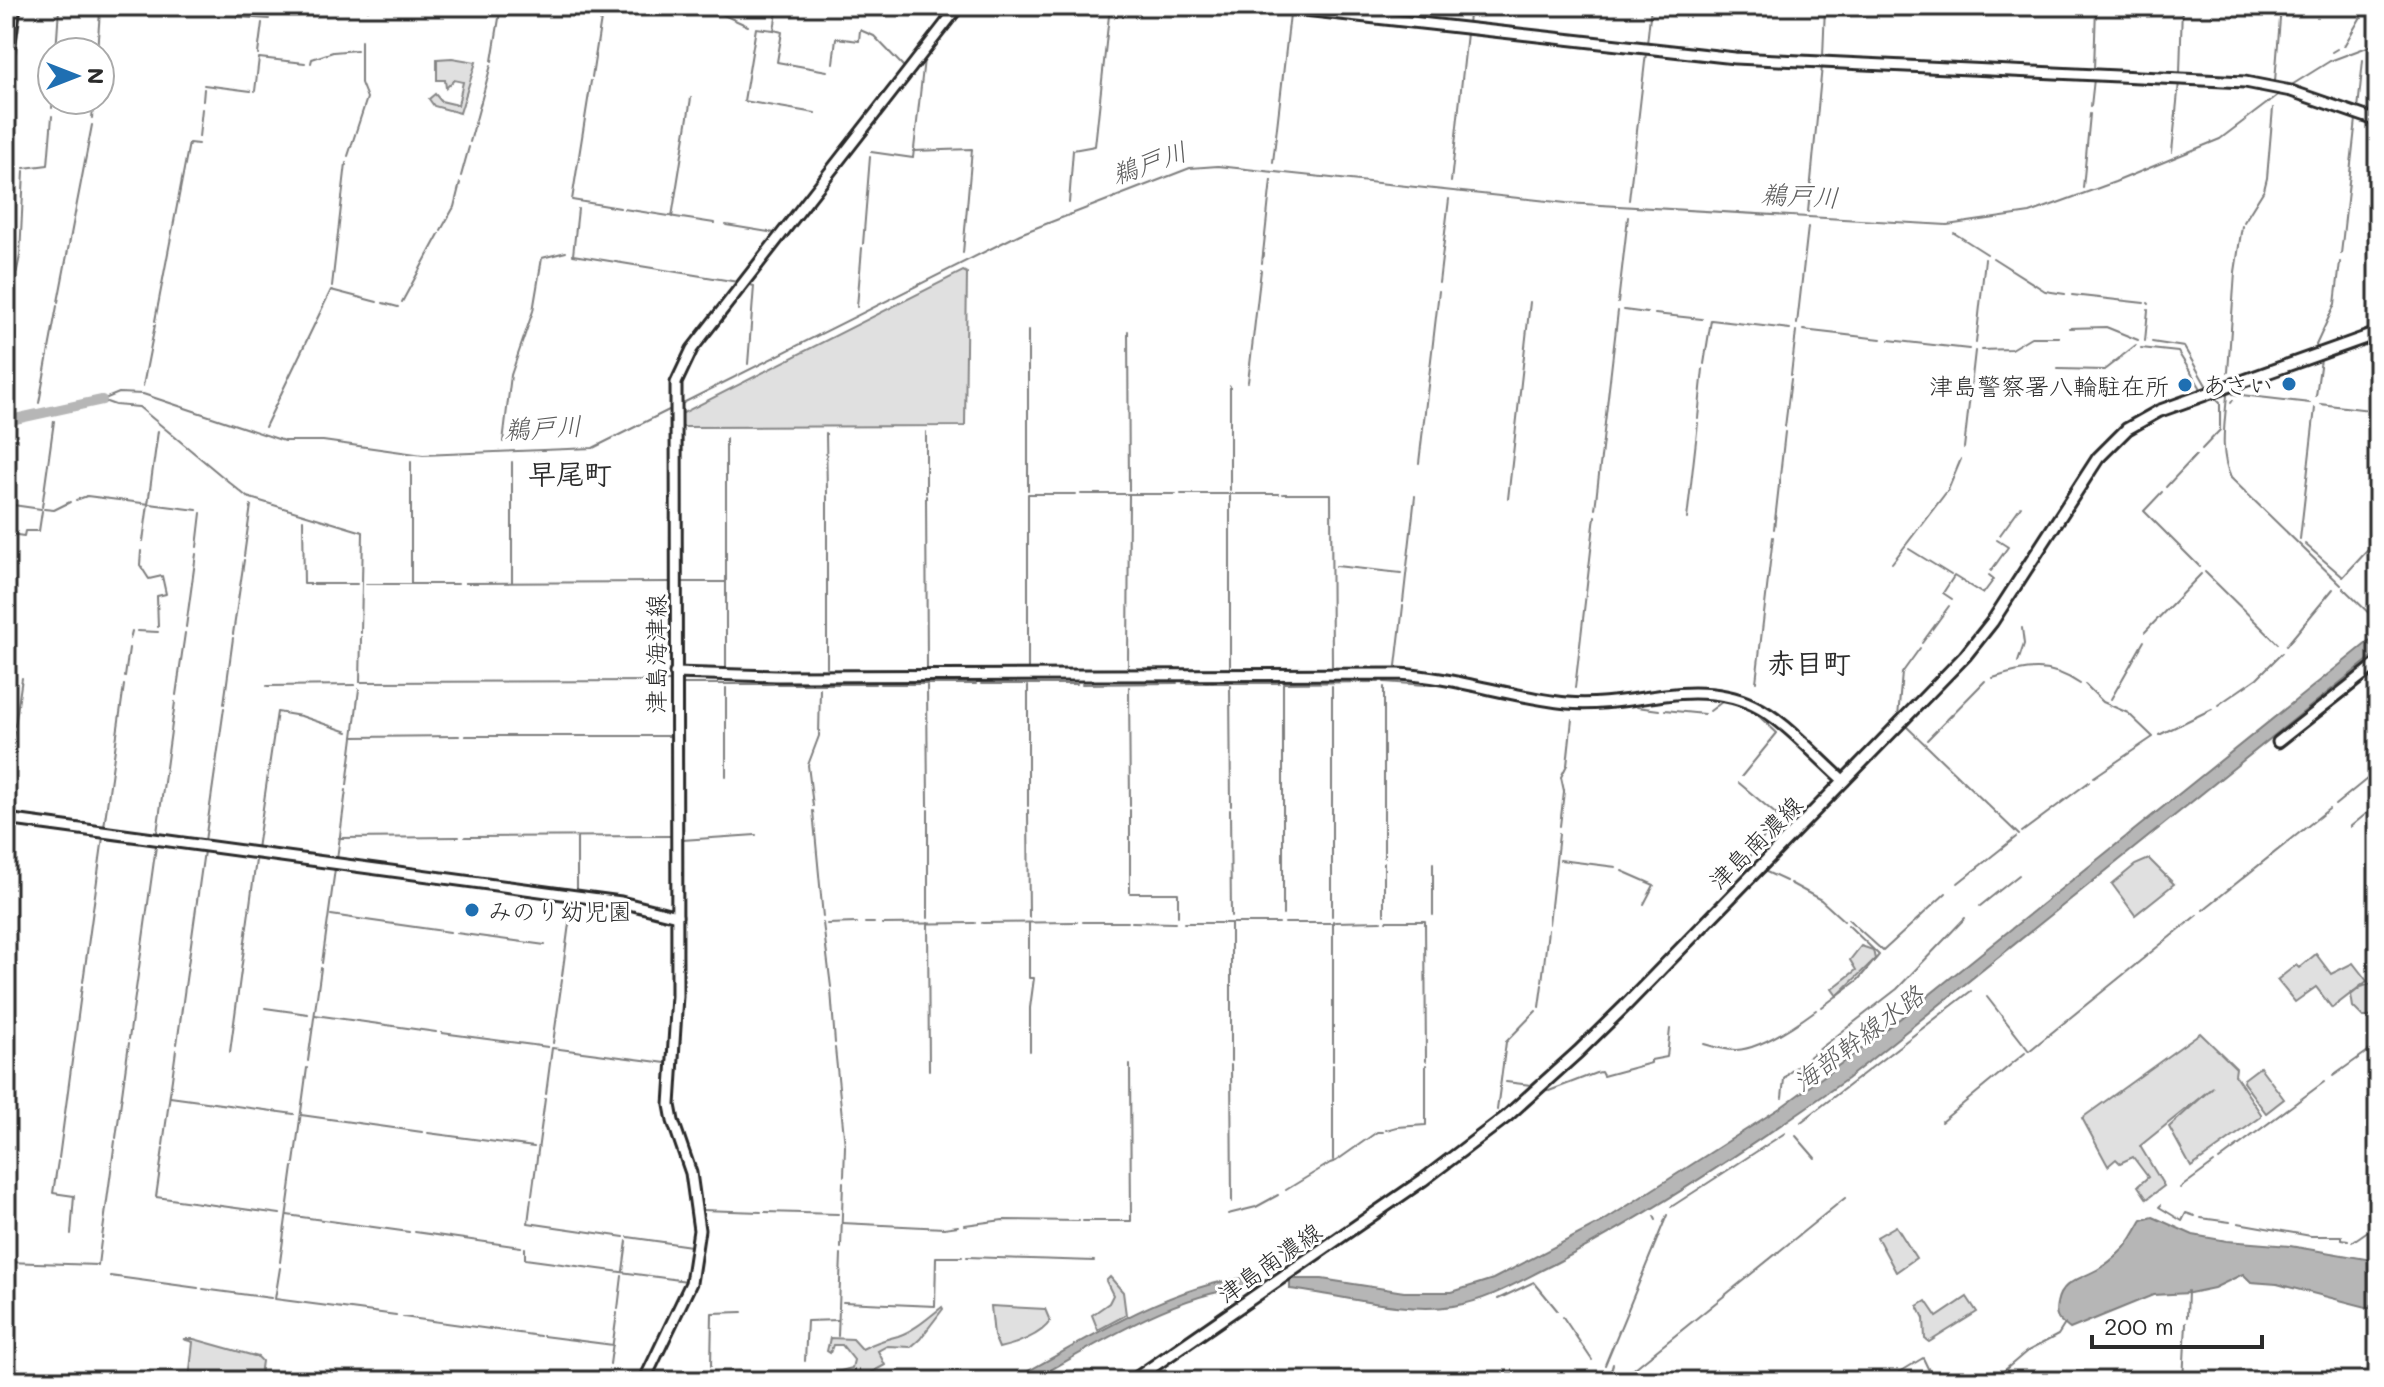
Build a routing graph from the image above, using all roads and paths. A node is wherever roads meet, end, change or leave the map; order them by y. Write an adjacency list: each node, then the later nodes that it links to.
1 (15, 6): 4 (street)
2 (959, 6): 8 (street, 津島海津線)
3 (1268, 6): 5 (street)
4 (6, 72)
5 (2378, 121)
6 (2378, 333): 10 (main road, 津島南濃線)
7 (2378, 663): 9 (street)
8 (675, 673): 10 (street); 12 (street, 津島海津線)
9 (2278, 742)
10 (1844, 781): 14 (main road, 津島南濃線)
11 (6, 819): 12 (street)
12 (677, 916): 13 (street, 津島海津線)
13 (644, 1381)
14 (1132, 1381)

